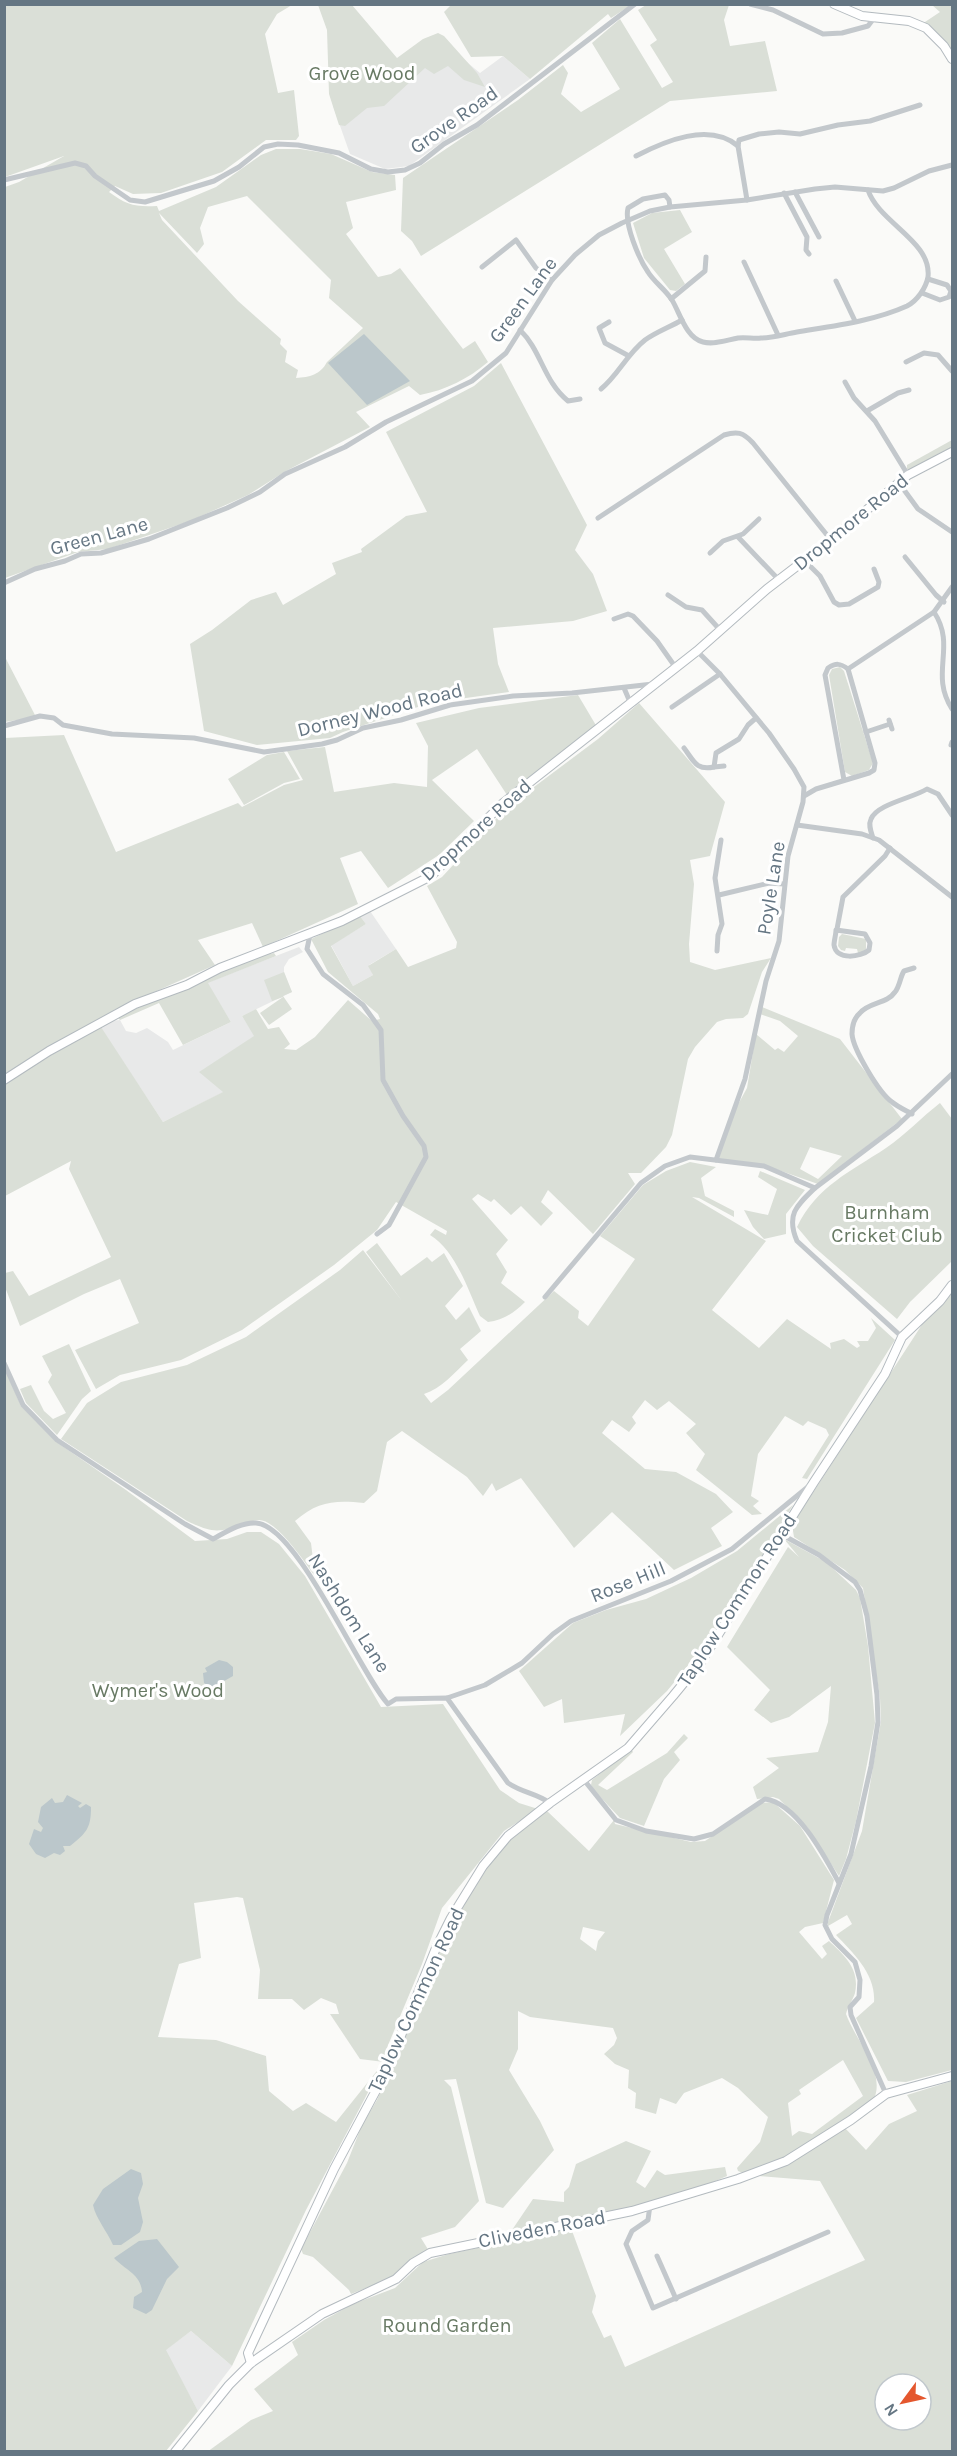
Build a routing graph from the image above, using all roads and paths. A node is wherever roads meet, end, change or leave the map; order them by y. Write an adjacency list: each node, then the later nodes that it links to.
1 (635, 4): 10 (street, Grove Road)
2 (750, 4): 4 (street)
3 (834, 4): 4 (street)
4 (874, 18): 5 (street)
5 (952, 59)
6 (920, 105): 7 (street)
7 (738, 146): 8 (street); 14 (street)
8 (636, 156)
9 (952, 165): 11 (street, Green Lane)
10 (4, 180)
11 (868, 190): 12 (street, Green Lane); 22 (street)
12 (795, 192): 13 (street, Green Lane); 17 (street)
13 (784, 193): 14 (street, Green Lane); 18 (street)
14 (747, 200): 15 (street, Green Lane)
15 (670, 207): 16 (street, Green Lane); 16 (street)
16 (627, 221): 23 (street, Green Lane); 26 (street)
17 (819, 237)
18 (809, 254)
19 (706, 257): 26 (street)
20 (744, 262): 31 (street)
21 (482, 267): 23 (street)
22 (928, 279): 25 (street); 25 (street)
23 (552, 280): 30 (street, Green Lane)
24 (836, 281): 28 (street)
25 (922, 293): 28 (street)
26 (671, 299): 27 (street)
27 (682, 320): 31 (street); 32 (street)
28 (855, 321): 31 (street)
29 (609, 322): 32 (street)
30 (520, 330): 38 (street); 53 (street, Green Lane)
31 (778, 335)
32 (629, 356): 36 (street)
33 (906, 362): 34 (street)
34 (952, 371)
35 (845, 382): 39 (street)
36 (601, 389)
37 (909, 390): 39 (street)
38 (579, 399)
39 (867, 411): 41 (street)
40 (952, 452): 41 (street, Dropmore Road)
41 (908, 475): 42 (street, Dropmore Road)
42 (899, 483): 45 (street); 47 (street, Dropmore Road)
43 (598, 518): 47 (street)
44 (759, 519): 46 (street)
45 (952, 532)
46 (738, 537): 48 (street); 52 (street)
47 (831, 540): 50 (street, Dropmore Road)
48 (710, 553)
49 (905, 557): 56 (street)
50 (804, 560): 51 (street); 52 (street, Dropmore Road)
51 (874, 569)
52 (779, 580): 59 (street, Dropmore Road)
53 (4, 583)
54 (952, 587): 56 (street)
55 (668, 595): 59 (street)
56 (944, 602): 57 (street)
57 (933, 612): 62 (street); 68 (street)
58 (614, 619): 61 (street)
59 (721, 631): 60 (street, Dropmore Road)
60 (697, 651): 61 (street, Dropmore Road); 63 (street)
61 (676, 668): 64 (street, Dropmore Road)
62 (848, 669): 72 (street); 76 (street)
63 (720, 674): 67 (street); 69 (street)
64 (653, 684): 65 (street, Dorney Wood Road); 66 (street, Dropmore Road)
65 (624, 688): 66 (street); 71 (street, Dorney Wood Road)
66 (630, 702): 89 (street, Dropmore Road)
67 (672, 707)
68 (952, 709)
69 (756, 718): 75 (street); 77 (street)
70 (890, 724): 72 (street)
71 (4, 726)
72 (866, 732): 76 (street)
73 (684, 748): 75 (street)
74 (724, 766): 75 (street)
75 (714, 767)
76 (844, 780): 78 (street)
77 (804, 787): 78 (street); 79 (street, Poyle Lane)
78 (816, 789): 79 (street)
79 (804, 796): 81 (street, Poyle Lane)
80 (952, 815): 82 (street)
81 (797, 825): 82 (street); 85 (street, Poyle Lane)
82 (873, 838): 84 (street)
83 (721, 840): 86 (street)
84 (890, 848): 87 (street); 88 (street)
85 (784, 884): 86 (street); 97 (street, Poyle Lane)
86 (719, 895): 92 (street)
87 (952, 897)
88 (836, 930): 88 (street)
89 (310, 935): 90 (street, Dropmore Road); 91 (street)
90 (299, 939): 91 (street); 95 (street, Dropmore Road)
91 (308, 949): 99 (street)
92 (717, 951)
93 (914, 968): 96 (street)
94 (952, 1074): 96 (street)
95 (4, 1080)
96 (912, 1114): 98 (street)
97 (717, 1161): 98 (street); 101 (street)
98 (815, 1188): 102 (street)
99 (377, 1234)
100 (952, 1285): 102 (street, Taplow Common Road)
101 (545, 1297)
102 (902, 1337): 104 (street, Taplow Common Road)
103 (4, 1363): 106 (street, Nashdom Lane)
104 (814, 1482): 105 (street, Taplow Common Road); 106 (street, Rose Hill)
105 (785, 1527): 107 (street, Taplow Common Road); 109 (street)
106 (447, 1698): 108 (street)
107 (584, 1780): 108 (street, Taplow Common Road); 109 (street)
108 (550, 1803): 116 (street, Taplow Common Road)
109 (839, 1883): 111 (street)
110 (952, 2076): 111 (street, Cliveden Road)
111 (886, 2094): 112 (street, Cliveden Road)
112 (650, 2205): 115 (street); 116 (street, Cliveden Road)
113 (828, 2232): 115 (street)
114 (657, 2256): 115 (street)
115 (676, 2299)
116 (251, 2363): 117 (street, Cliveden Road)
117 (175, 2451)

